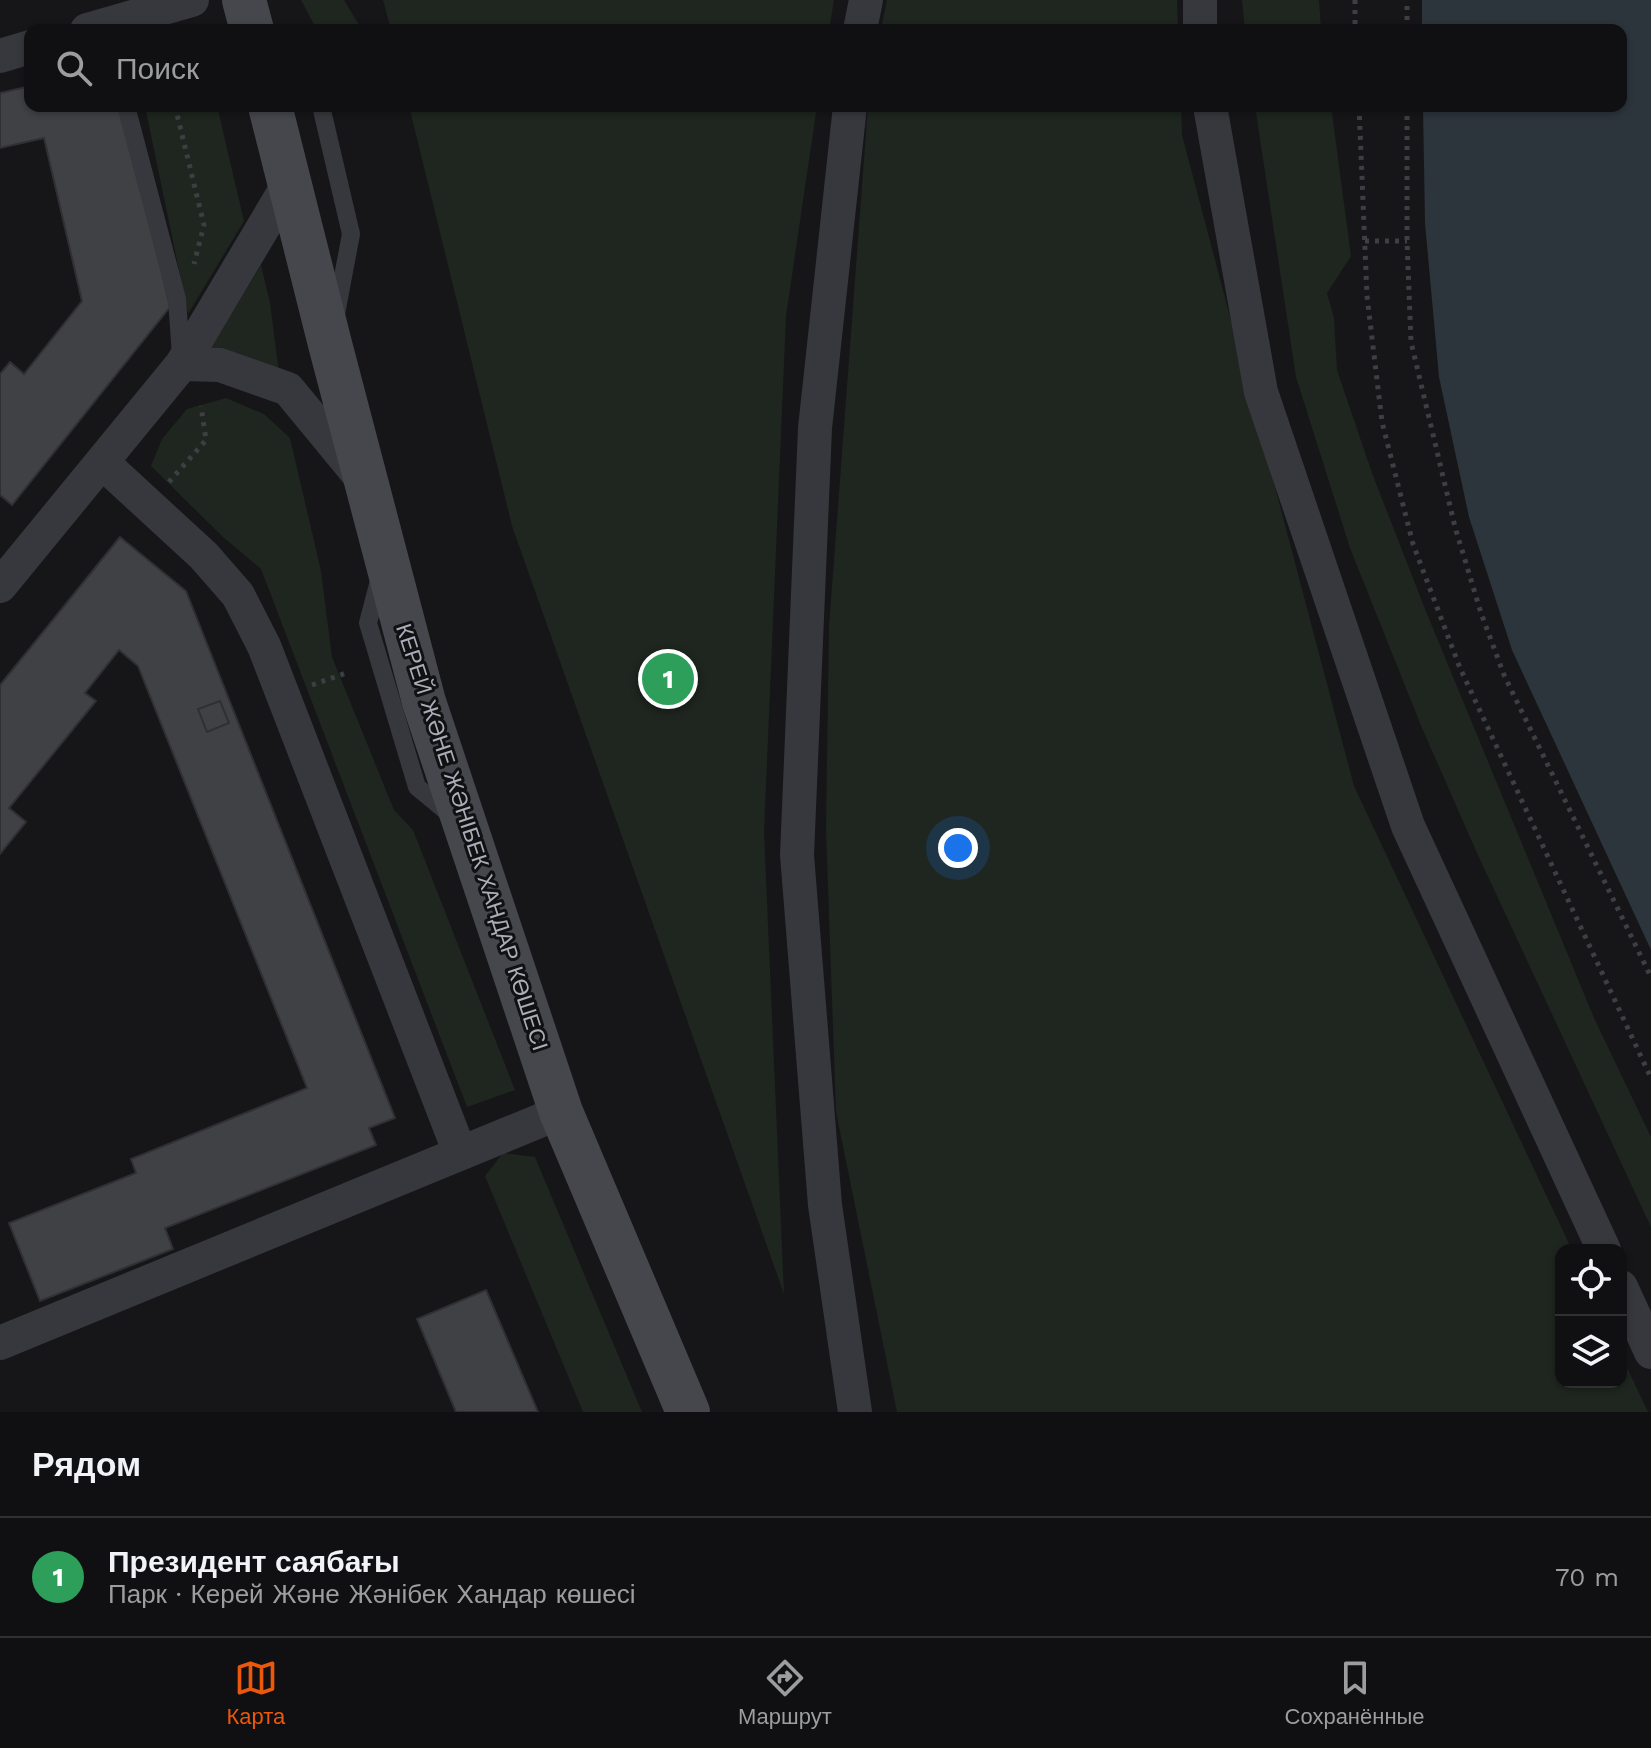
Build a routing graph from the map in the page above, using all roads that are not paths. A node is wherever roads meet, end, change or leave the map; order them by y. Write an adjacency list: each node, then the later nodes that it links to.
1 (192, 0): 4 (street)
2 (866, 0): 5 (street)
3 (1200, 0): 6 (street)
4 (107, 21)
5 (861, 24)
6 (1200, 24)
7 (24, 49): 8 (street)
8 (0, 56)
9 (128, 112): 16 (lane)
10 (272, 112): 14 (main road, КЕРЕЙ ЖӘНЕ ЖӘНІБЕК ХАНДАР КӨШЕСІ)
11 (322, 112): 15 (lane)
12 (849, 112): 27 (street)
13 (1211, 112): 22 (street)
14 (290, 182): 15 (main road, КЕРЕЙ ЖӘНЕ ЖӘНІБЕК ХАНДАР КӨШЕСІ); 16 (street)
15 (330, 344): 18 (main road, КЕРЕЙ ЖӘНЕ ЖӘНІБЕК ХАНДАР КӨШЕСІ)
16 (182, 364): 17 (street); 18 (street)
17 (103, 463): 19 (street); 21 (street)
18 (366, 484): 20 (main road, КЕРЕЙ ЖӘНЕ ЖӘНІБЕК ХАНДАР КӨШЕСІ)
19 (0, 586)
20 (561, 1112): 21 (street); 26 (main road, КЕРЕЙ ЖӘНЕ ЖӘНІБЕК ХАНДАР КӨШЕСІ)
21 (460, 1153): 24 (street)
22 (1601, 1244)
23 (1627, 1300): 25 (street)
24 (0, 1343)
25 (1651, 1352)
26 (688, 1412)
27 (855, 1412)

